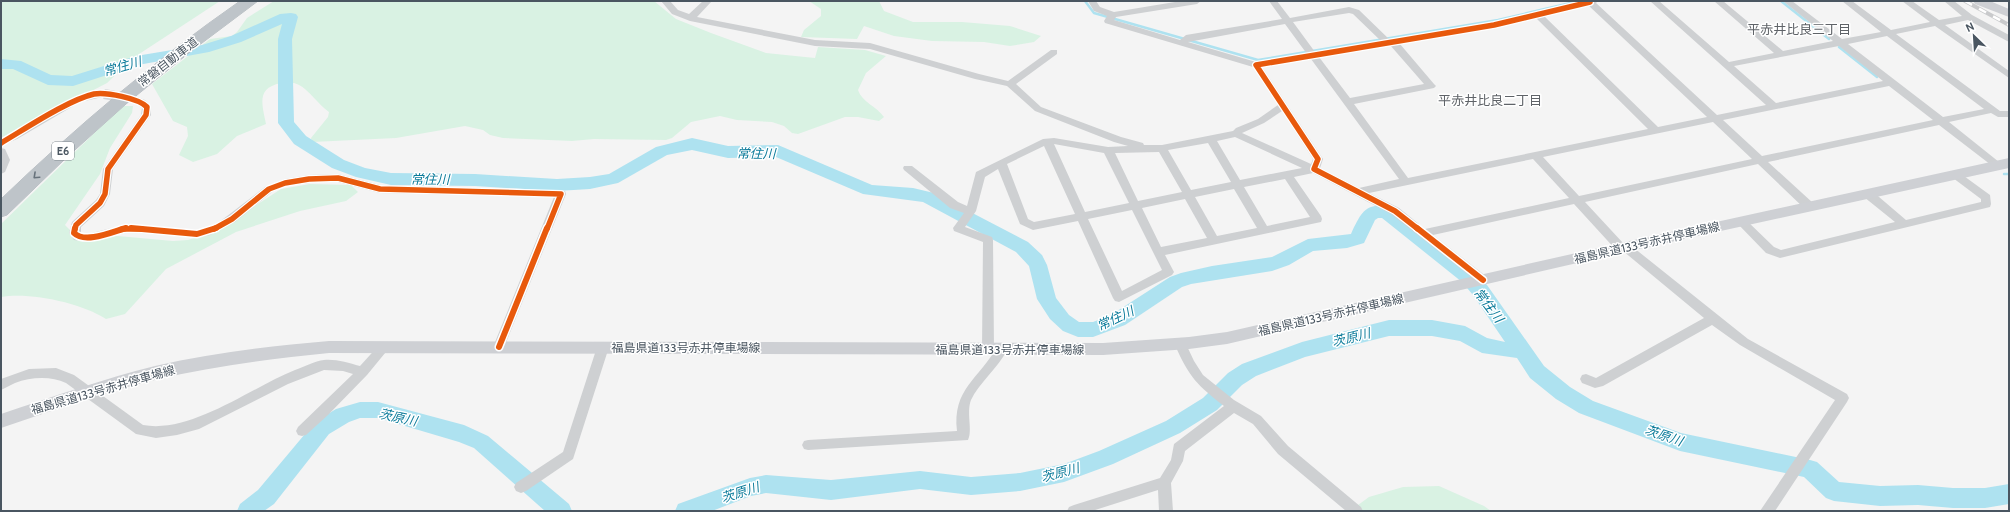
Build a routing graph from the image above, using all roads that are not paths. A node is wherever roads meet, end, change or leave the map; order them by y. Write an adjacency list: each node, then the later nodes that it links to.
1 (234, 1): 36 (highway, 常磐自動車道 / E6)
2 (250, 1): 36 (highway, 常磐自動車道 / E6)
3 (665, 1): 20 (street)
4 (708, 1): 20 (street)
5 (1092, 1): 18 (street)
6 (1197, 1): 18 (street)
7 (1273, 1): 21 (street)
8 (1654, 1): 32 (street)
9 (1718, 1): 30 (street)
10 (1787, 1): 27 (street)
11 (1846, 1): 23 (street)
12 (1906, 1): 22 (street)
13 (1948, 1): 19 (street)
14 (1979, 1): 16 (main road)
15 (1592, 2): 17 (street); 43 (street)
16 (2009, 13)
17 (1537, 14): 26 (street); 45 (street)
18 (1111, 17): 25 (street)
19 (1969, 17): 22 (street); 24 (street)
20 (690, 18): 35 (street)
21 (1287, 20): 25 (street); 26 (street); 29 (street)
22 (1936, 23): 23 (street); 33 (street)
23 (1889, 32): 27 (street); 41 (street)
24 (2009, 39)
25 (1184, 40): 31 (street)
26 (1387, 40): 29 (street); 38 (street)
27 (1841, 42): 30 (street); 34 (street)
28 (1054, 52): 35 (street)
29 (1310, 52): 31 (street); 38 (street)
30 (1781, 54): 32 (street)
31 (1256, 65): 39 (street)
32 (1727, 65): 40 (street)
33 (2009, 75)
34 (1892, 82): 40 (street); 44 (street)
35 (1010, 84): 50 (street)
36 (128, 92): 66 (highway, 常磐自動車道 / E6); 72 (highway, 常磐自動車道 / E6, one-way to 72); 85 (street)
37 (104, 94): 49 (street)
38 (1346, 102): 63 (street)
39 (1283, 106): 46 (street); 59 (street)
40 (1774, 106): 43 (street)
41 (1992, 110): 42 (street); 44 (street)
42 (2009, 114)
43 (1715, 118): 45 (street); 55 (street)
44 (1943, 121): 55 (street); 57 (street)
45 (1655, 130): 54 (street)
46 (1236, 134): 47 (street); 59 (street)
47 (1210, 140): 51 (street); 64 (street)
48 (1047, 141): 52 (street); 56 (street); 74 (street)
49 (1, 143)
50 (1150, 148): 51 (street); 52 (street)
51 (1162, 148): 67 (street)
52 (1108, 150): 70 (street)
53 (1, 151): 60 (street)
54 (1535, 155): 63 (street); 69 (street)
55 (1760, 160): 69 (street); 71 (street)
56 (1001, 162): 73 (street); 74 (street)
57 (2004, 164): 62 (main road, 福島県道133号赤井停車場線)
58 (908, 168): 73 (street)
59 (1314, 169): 61 (street); 65 (street)
60 (1, 170)
61 (1287, 174): 64 (street); 77 (street)
62 (1957, 175): 68 (main road, 福島県道133号赤井停車場線); 76 (street)
63 (1406, 182): 65 (street)
64 (1237, 184): 67 (street); 77 (street)
65 (1360, 191): 78 (street)
66 (1, 192)
67 (1188, 194): 70 (street); 79 (street)
68 (1868, 194): 71 (main road, 福島県道133号赤井停車場線); 76 (street)
69 (1576, 200): 78 (street); 80 (street)
70 (1135, 204): 74 (street); 81 (street)
71 (1809, 206): 75 (main road, 福島県道133号赤井停車場線)
72 (1, 210)
73 (971, 213): 88 (street)
74 (1082, 216): 81 (street)
75 (1741, 222): 76 (street); 80 (main road, 福島県道133号赤井停車場線)
76 (1904, 224)
77 (1264, 230): 79 (street)
78 (1424, 233): 82 (street)
79 (1214, 240): 81 (street)
80 (1623, 248): 82 (main road, 福島県道133号赤井停車場線); 83 (street)
81 (1158, 252)
82 (1477, 282): 84 (main road, 福島県道133号赤井停車場線)
83 (1713, 319): 90 (street); 102 (street)
84 (1181, 344): 88 (main road, 福島県道133号赤井停車場線); 93 (street)
85 (499, 346): 86 (main road, 福島県道133号赤井停車場線); 87 (main road, 福島県道133号赤井停車場線)
86 (384, 347): 89 (street); 92 (main road, 福島県道133号赤井停車場線)
87 (603, 347): 88 (main road, 福島県道133号赤井停車場線); 98 (street)
88 (994, 350): 96 (street)
89 (363, 372): 92 (street); 95 (street)
90 (1586, 379)
91 (1, 385): 92 (street)
92 (87, 393): 94 (main road, 福島県道133号赤井停車場線)
93 (1232, 405): 97 (street); 101 (street)
94 (1, 421)
95 (302, 431)
96 (808, 445)
97 (1164, 482): 99 (street); 100 (street)
98 (521, 487)
99 (1074, 511)
100 (1166, 511)
101 (1356, 511)
102 (1767, 511)

